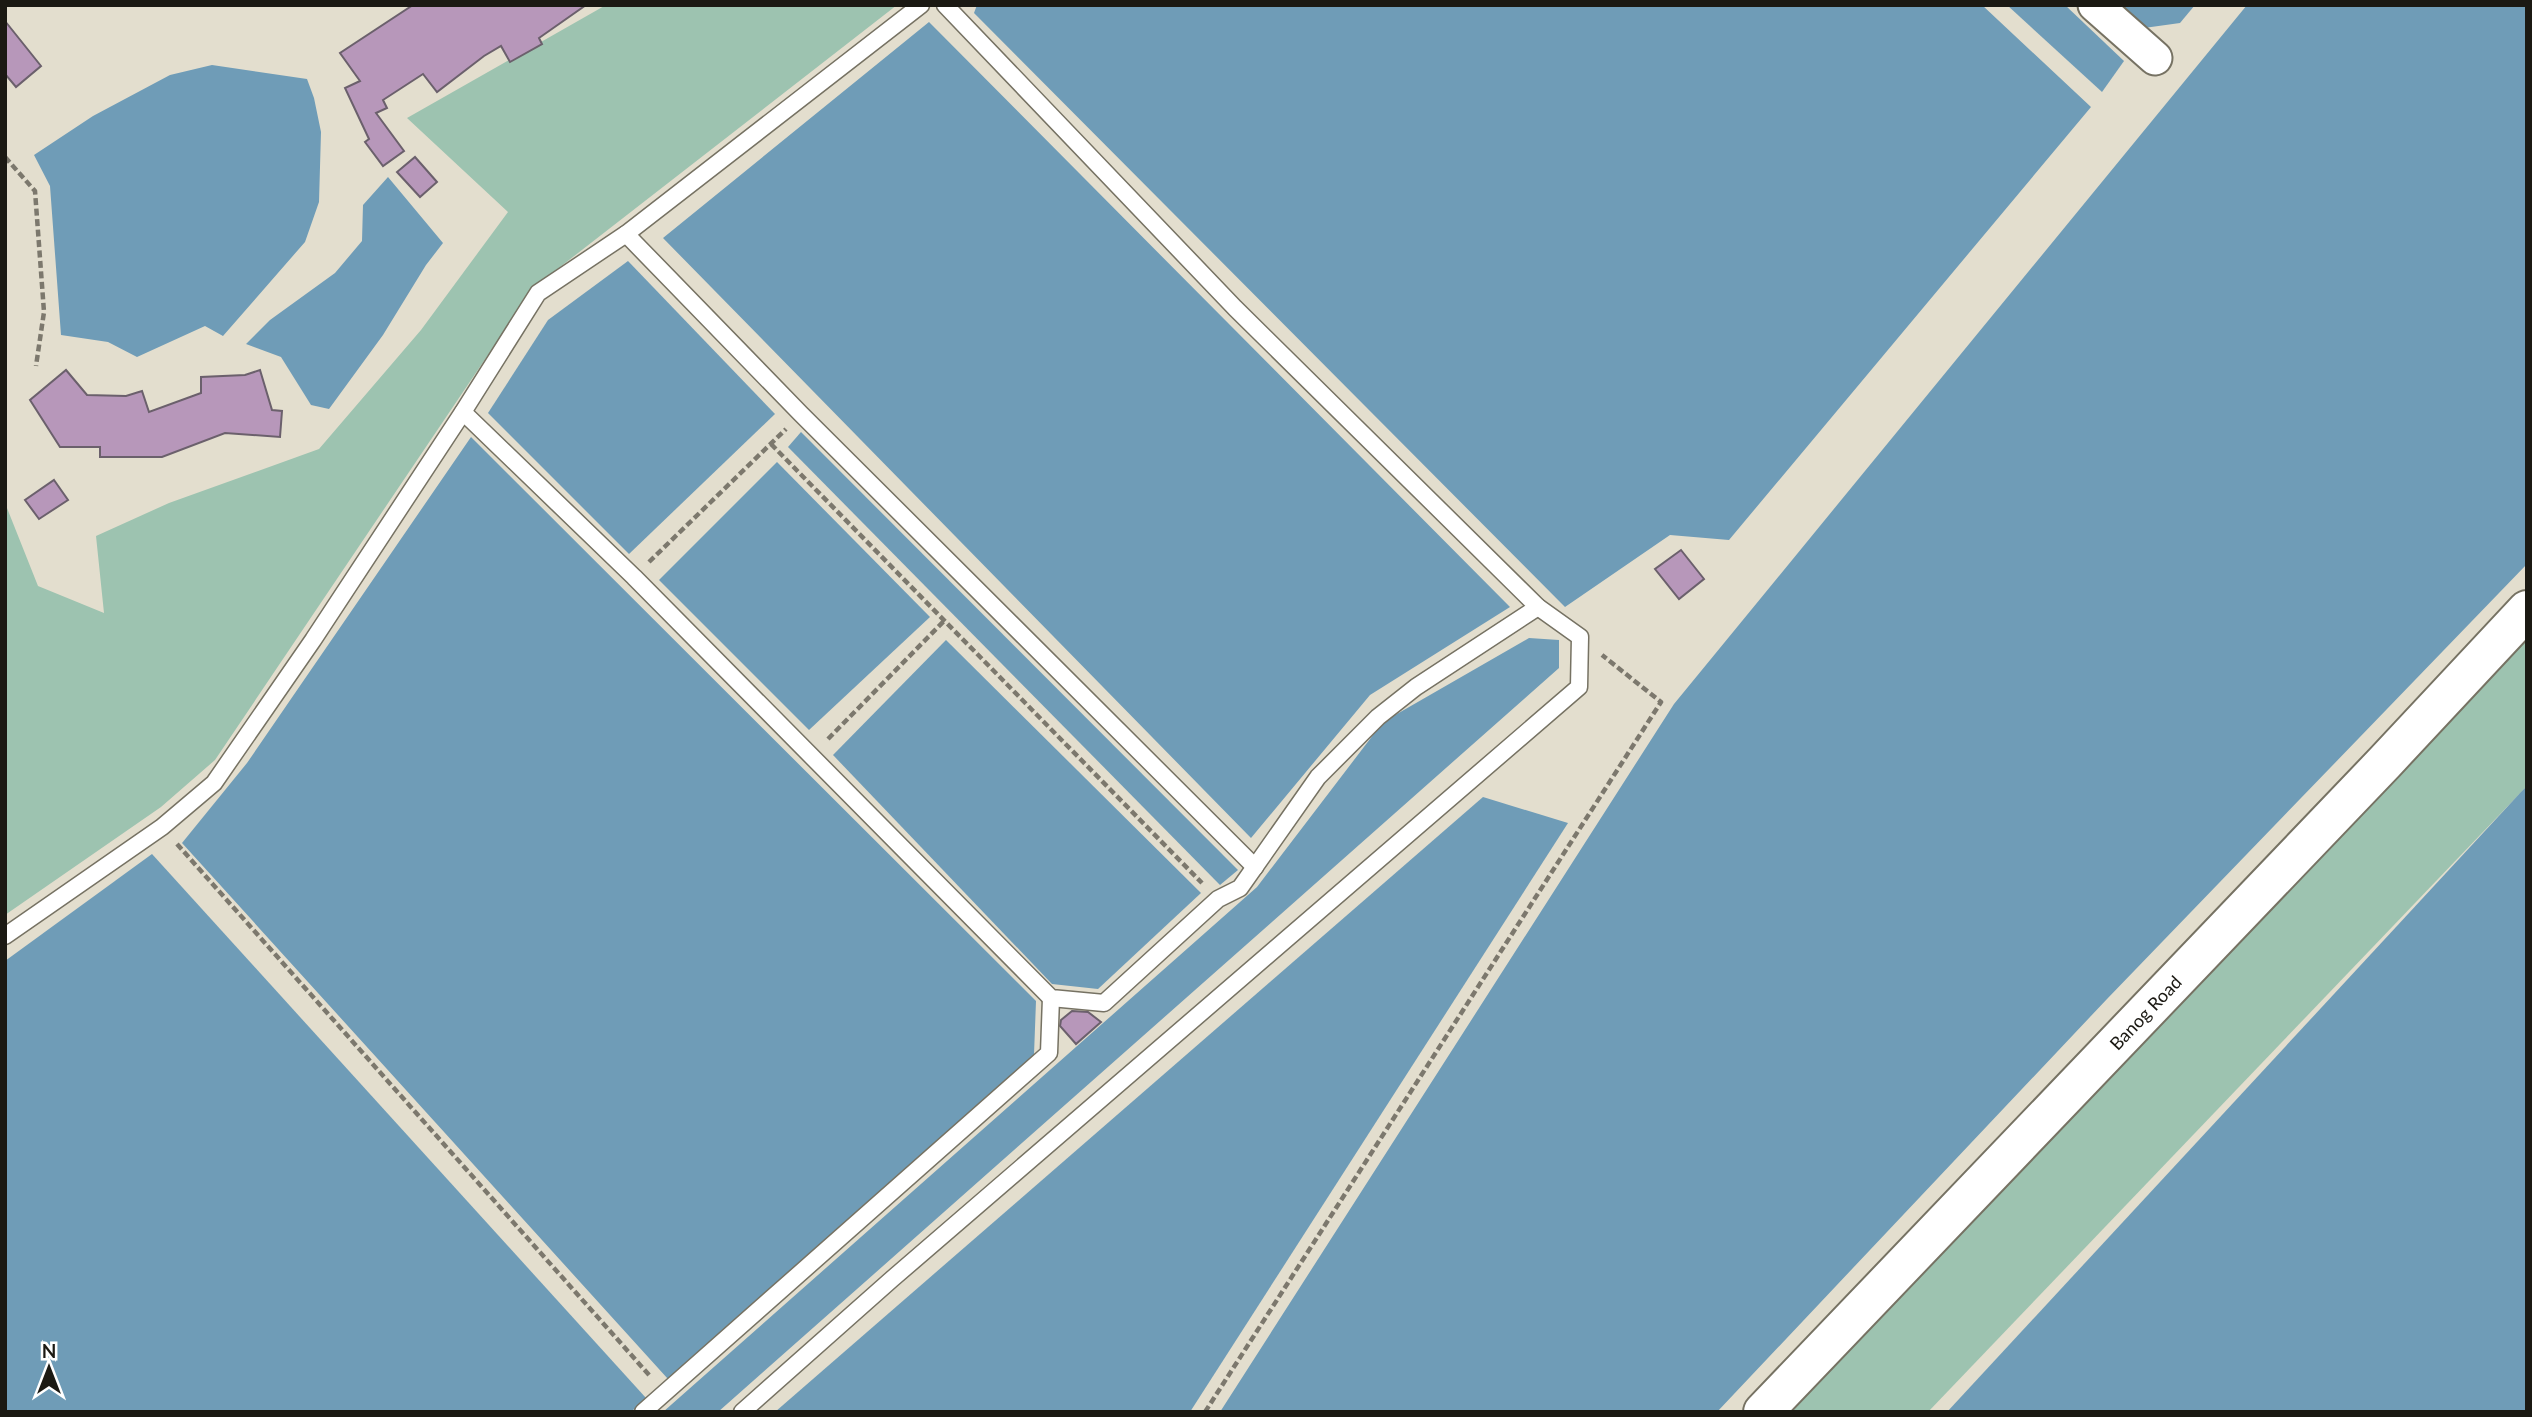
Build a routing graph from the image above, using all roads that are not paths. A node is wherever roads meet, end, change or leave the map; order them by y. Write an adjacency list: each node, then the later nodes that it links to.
1 (921, 5): 5 (lane)
2 (945, 5): 7 (lane)
3 (2095, 5): 4 (street)
4 (2155, 58)
5 (626, 234): 6 (lane); 9 (lane)
6 (463, 412): 10 (lane); 11 (lane)
7 (1538, 607): 9 (lane); 13 (lane)
8 (2527, 610): 14 (street, Banog Road)
9 (1255, 867): 11 (lane)
10 (5, 936)
11 (1051, 998): 12 (lane)
12 (643, 1412)
13 (742, 1412)
14 (1763, 1412)

